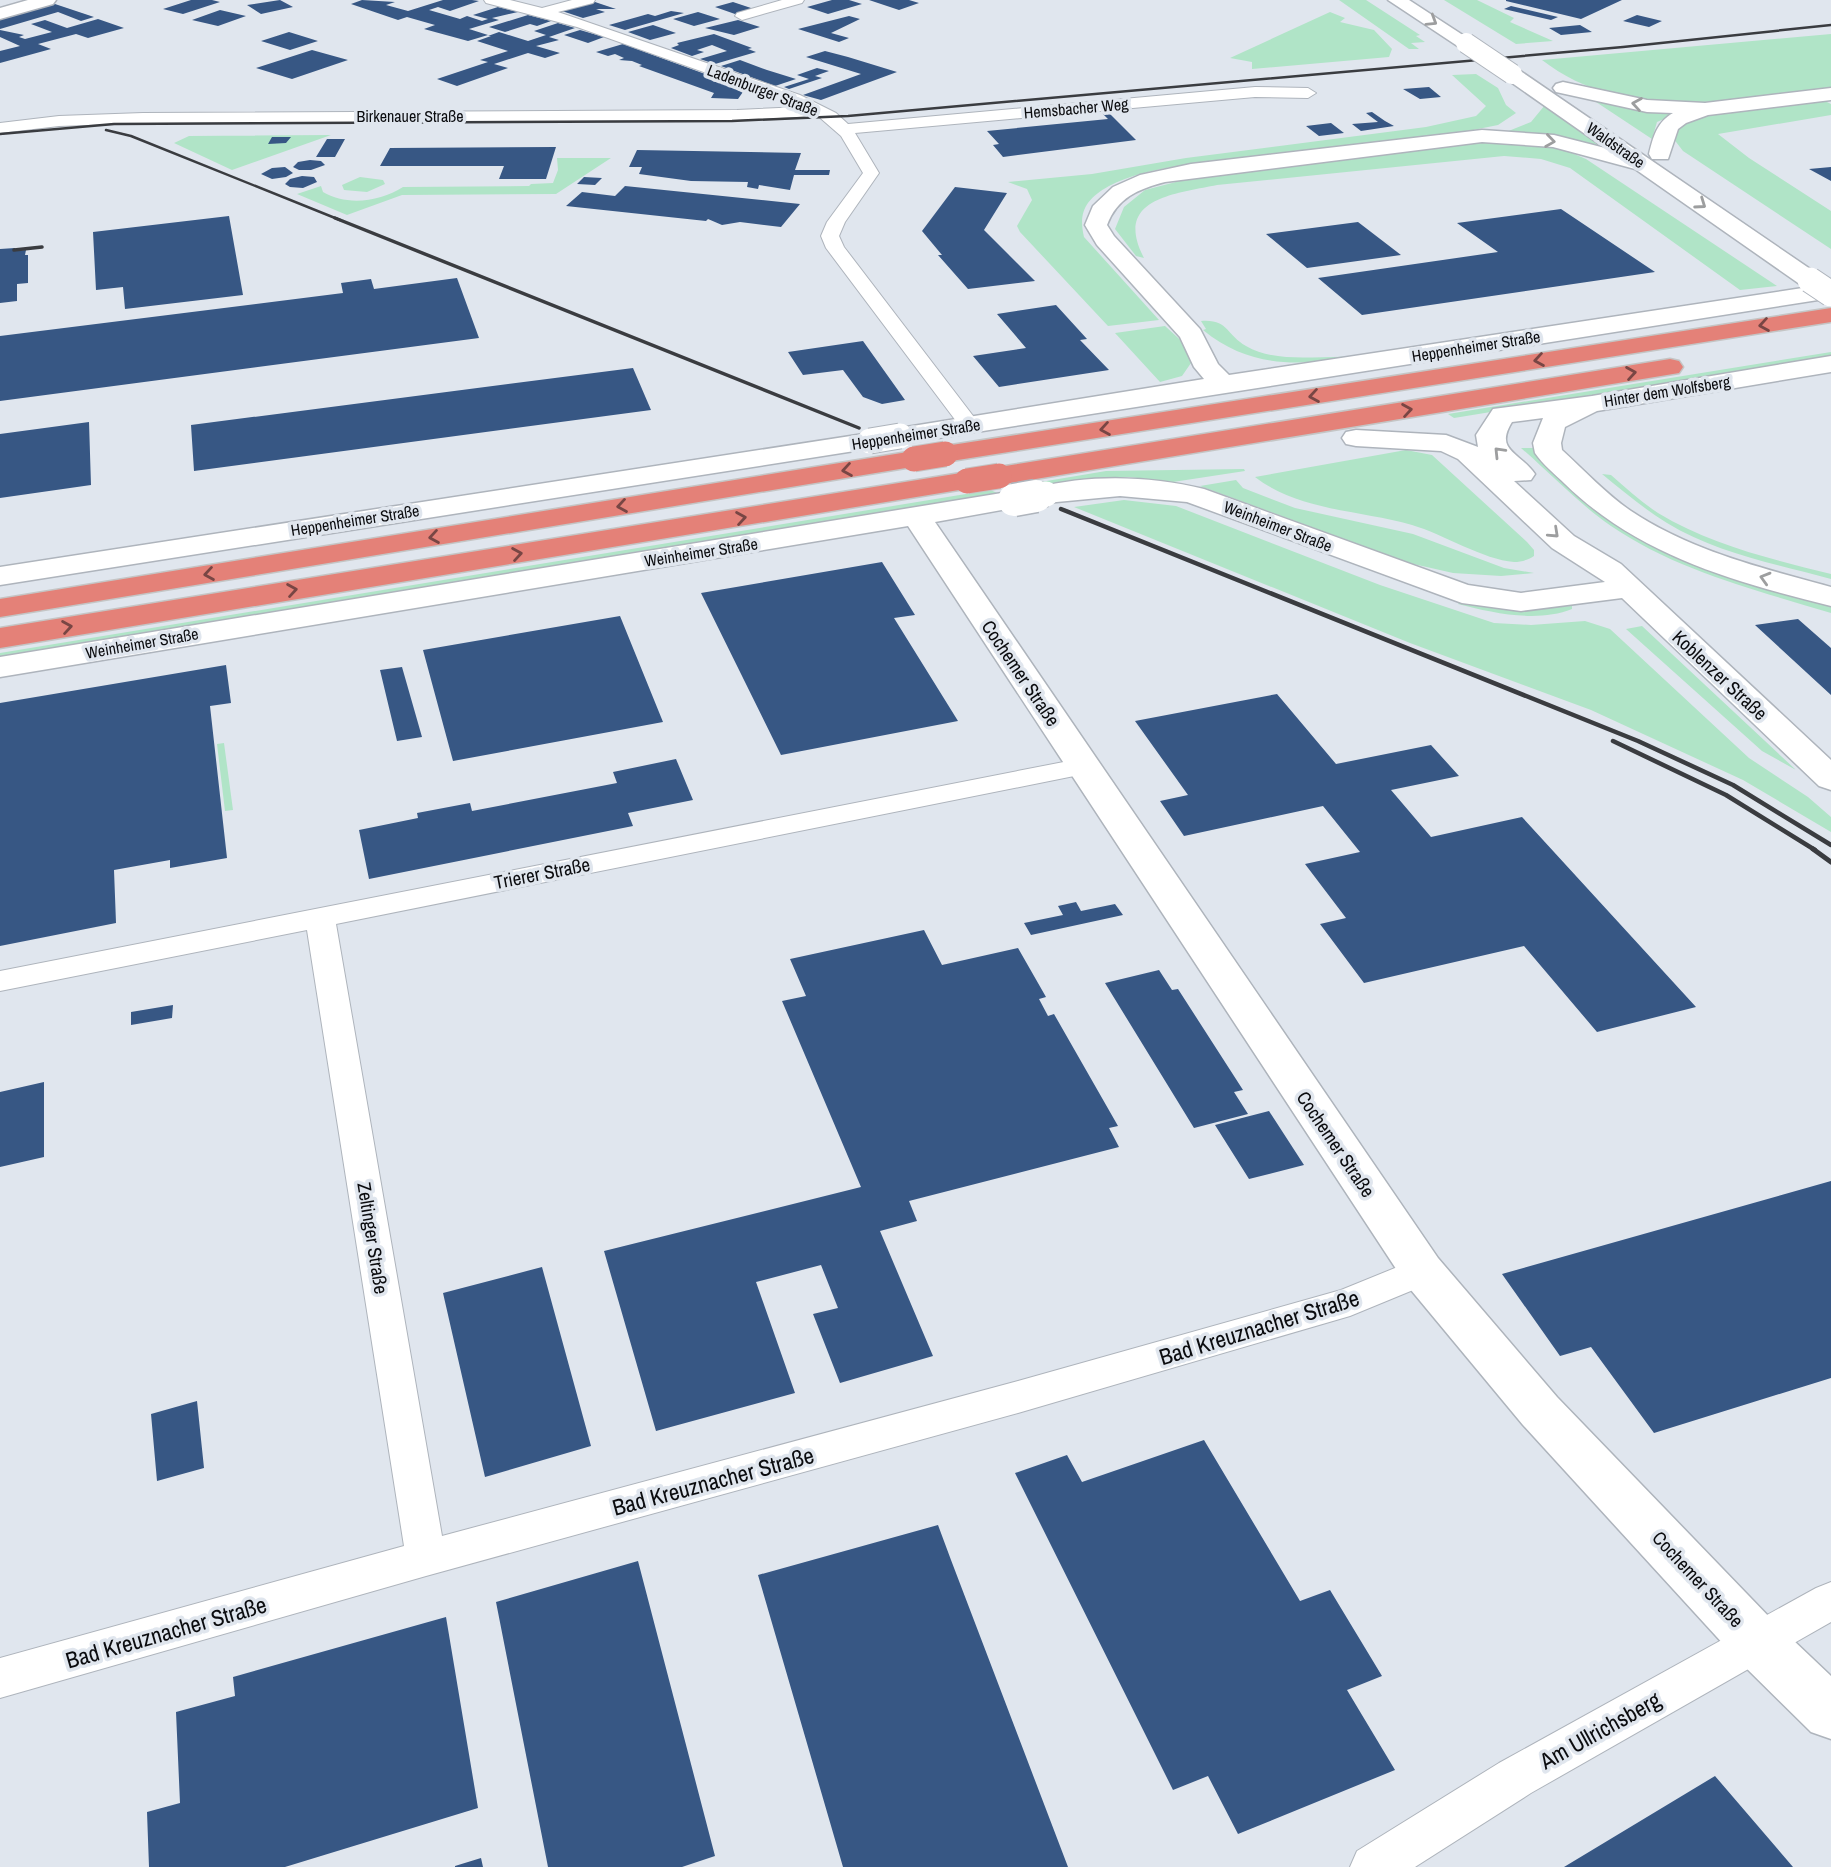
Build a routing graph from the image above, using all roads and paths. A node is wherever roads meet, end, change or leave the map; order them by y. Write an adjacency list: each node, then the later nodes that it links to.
1 (47, 0): 8 (main road)
2 (491, 0): 7 (street, Ladenburger Straße)
3 (587, 0): 7 (street)
4 (797, 0): 9 (street)
5 (1398, 0): 13 (main road, Waldstraße, one-way to 13, bridge)
6 (1427, 0): 10 (main road, Waldstraße)
7 (543, 12): 15 (street, Ladenburger Straße)
8 (0, 14)
9 (742, 16)
10 (1563, 88): 14 (main road, one-way to 10); 19 (main road, Waldstraße)
11 (1308, 93): 17 (street, Hemsbacher Weg)
12 (1831, 94): 14 (main road)
13 (1531, 108): 18 (main road); 19 (main road, Waldstraße)
14 (1705, 109): 19 (main road)
15 (820, 111): 16 (street, Birkenauer Straße); 17 (street, Ladenburger Straße)
16 (0, 128)
17 (844, 129): 28 (street, Ladenburger Straße)
18 (1482, 136): 19 (main road, one-way to 19); 24 (main road)
19 (1653, 160): 20 (main road, Waldstraße)
20 (1826, 284): 24 (main road, Heppenheimer Straße)
21 (1831, 315): 26 (highway, one-way to 26)
22 (1831, 341): 30 (highway, one-way to 22)
23 (1831, 364): 25 (main road, Hinter dem Wolfsberg)
24 (1231, 375): 26 (main road, Heppenheimer Straße)
25 (1592, 404): 27 (main road, Hinter dem Wolfsberg); 36 (main road, one-way to 25)
26 (1173, 405): 28 (main road, Heppenheimer Straße); 31 (highway, one-way to 31, bridge)
27 (1503, 415): 29 (highway); 35 (main road, Koblenzer Straße, one-way to 27)
28 (970, 425): 31 (main road, Heppenheimer Straße)
29 (1356, 438): 30 (highway); 35 (main road, Koblenzer Straße, one-way to 35)
30 (1214, 444): 32 (highway)
31 (907, 448): 34 (main road, Heppenheimer Straße, bridge); 37 (highway, one-way to 37)
32 (1006, 488): 33 (main road, Weinheimer Straße); 35 (main road, Weinheimer Straße, bridge); 38 (highway, one-way to 32, bridge)
33 (916, 516): 39 (main road, Weinheimer Straße); 40 (main road, Cochemer Straße)
34 (0, 576)
35 (1619, 579): 41 (main road, Koblenzer Straße)
36 (1831, 597)
37 (0, 608)
38 (0, 638)
39 (0, 667)
40 (1084, 766): 42 (street, Trierer Straße); 44 (main road, Cochemer Straße)
41 (1831, 779)
42 (320, 917): 43 (street, Trierer Straße); 45 (street, Zeltinger Straße)
43 (0, 981)
44 (1422, 1271): 45 (street, Bad Kreuznacher Straße); 47 (main road, Cochemer Straße)
45 (426, 1559): 48 (street, Bad Kreuznacher Straße)
46 (1831, 1601): 47 (street, Am Ullrichsberg)
47 (1756, 1641): 49 (main road, Cochemer Straße); 50 (street, Am Ullrichsberg)
48 (0, 1678)
49 (1831, 1713)
50 (1373, 1867)

